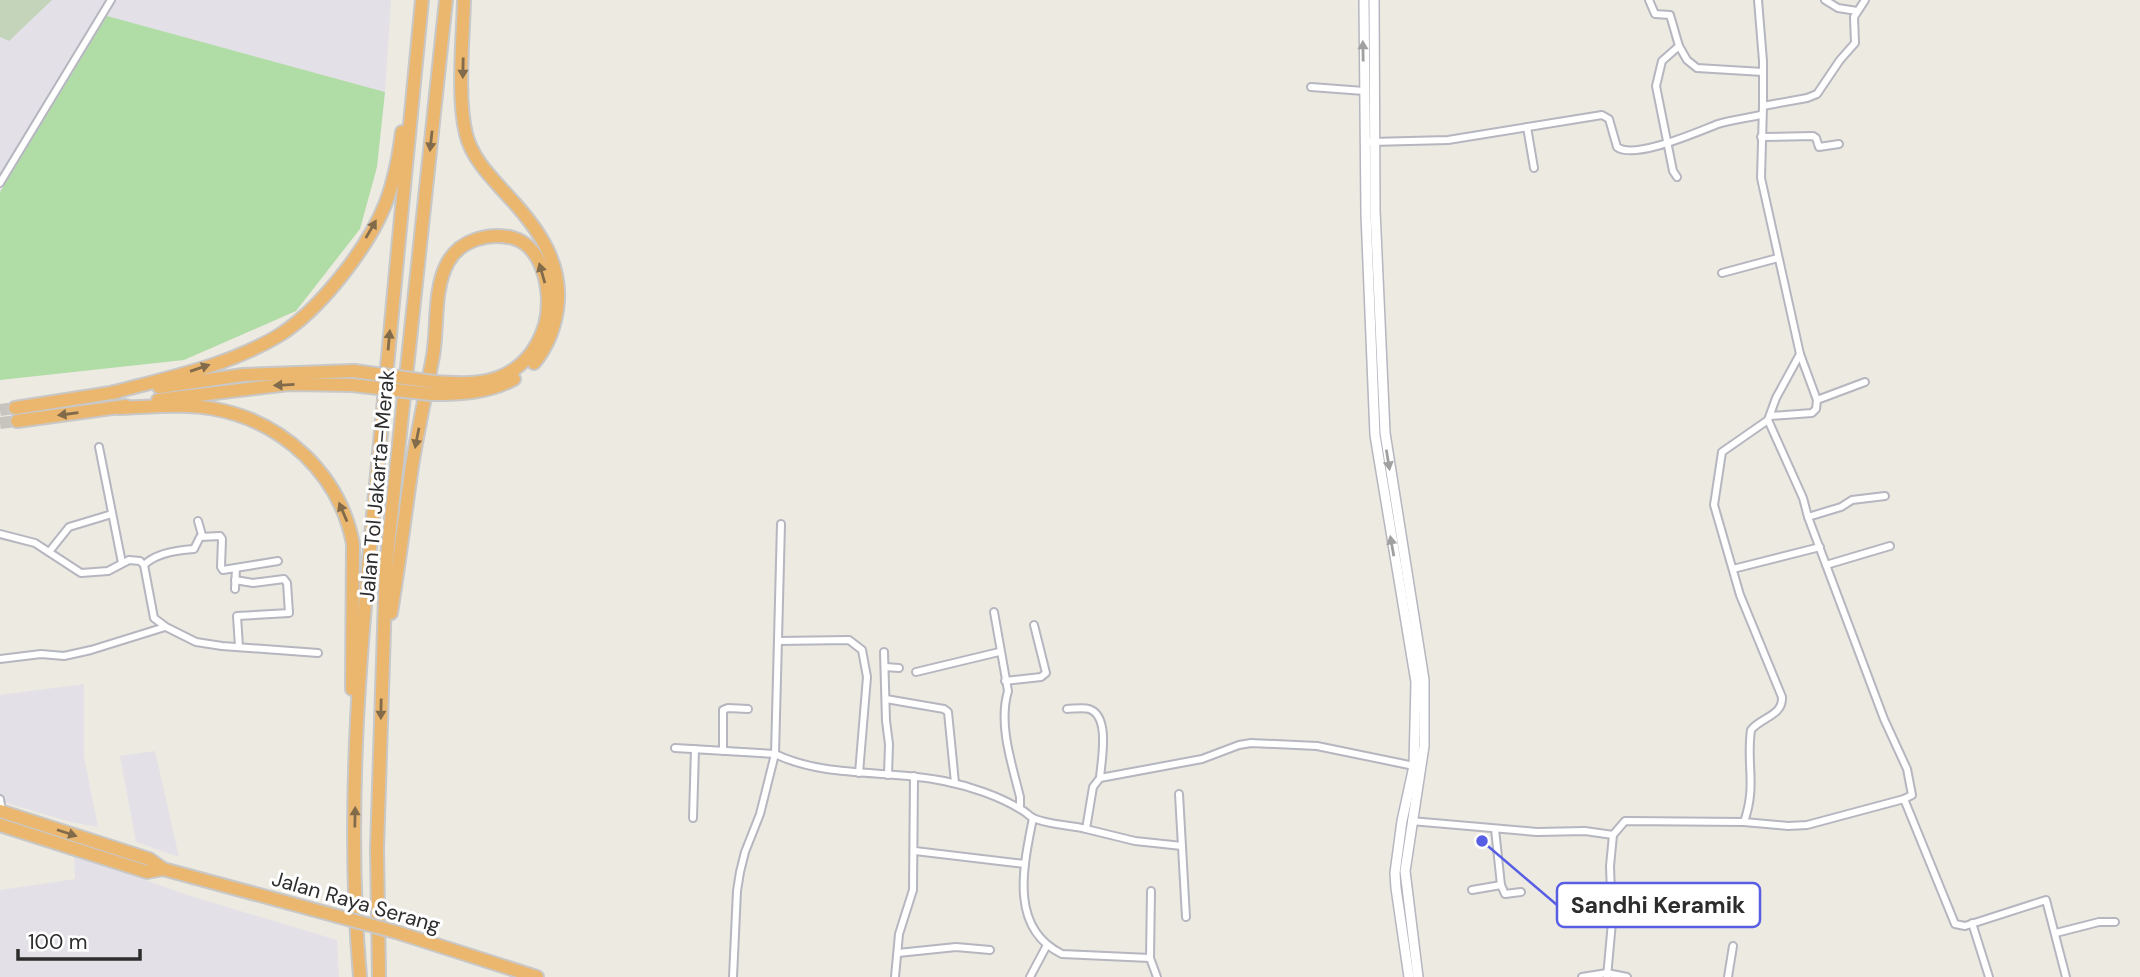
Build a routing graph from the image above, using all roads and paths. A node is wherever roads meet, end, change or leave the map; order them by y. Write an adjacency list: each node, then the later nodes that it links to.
1 (111, 0): 25 (street)
2 (420, 0): 31 (highway, one-way to 2); 73 (highway, Jalan Tol Jakarta–Merak, one-way to 2)
3 (446, 0): 63 (highway, Jalan Tol Jakarta–Merak, one-way to 63)
4 (464, 0): 30 (highway, one-way to 30)
5 (1364, 0): 15 (street, one-way to 5)
6 (1374, 0): 20 (street)
7 (1649, 0): 12 (street)
8 (1758, 0): 13 (street)
9 (1825, 0): 11 (street)
10 (1865, 0): 11 (street)
11 (1857, 11): 16 (street)
12 (1679, 47): 13 (street); 21 (street)
13 (1763, 72): 16 (street)
14 (1311, 87): 15 (street)
15 (1364, 91): 20 (street)
16 (1763, 106): 17 (street)
17 (1761, 115): 19 (street); 21 (street)
18 (1527, 127): 20 (street); 21 (street); 23 (street)
19 (1761, 137): 22 (street); 26 (street)
20 (1370, 142): 76 (street, one-way to 20); 88 (street, one-way to 88)
21 (1667, 142): 24 (street)
22 (1839, 144)
23 (1534, 168)
24 (1677, 177)
25 (0, 183)
26 (1778, 258): 27 (street); 28 (street)
27 (1722, 273)
28 (1800, 354): 32 (street); 34 (street)
29 (1865, 382): 32 (street)
30 (433, 388): 31 (highway, bridge); 33 (highway, one-way to 33, bridge); 63 (highway, one-way to 63)
31 (111, 393): 33 (highway, one-way to 31)
32 (1817, 400): 34 (street)
33 (118, 408): 73 (highway, one-way to 33)
34 (1769, 418): 38 (street); 51 (street)
35 (99, 447): 37 (street)
36 (1885, 496): 38 (street)
37 (112, 514): 45 (street); 47 (street)
38 (1808, 517): 44 (street)
39 (198, 521): 42 (street)
40 (781, 524): 57 (street)
41 (0, 534): 45 (street)
42 (202, 535): 48 (street); 50 (street)
43 (1890, 546): 49 (street)
44 (1820, 547): 49 (street); 51 (street)
45 (49, 552): 47 (street)
46 (278, 561): 50 (street)
47 (122, 563): 48 (street)
48 (144, 565): 56 (street)
49 (1826, 565): 83 (street)
50 (236, 568): 52 (street)
51 (1733, 569): 89 (street)
52 (235, 580): 53 (street); 58 (street)
53 (235, 589)
54 (994, 612): 60 (street)
55 (1034, 625): 67 (street)
56 (166, 627): 58 (street); 62 (street)
57 (778, 640): 75 (street); 77 (street)
58 (239, 647): 61 (street)
59 (884, 652): 64 (street)
60 (999, 652): 66 (street); 67 (street)
61 (318, 653)
62 (0, 659)
63 (382, 663): 112 (highway, Jalan Tol Jakarta–Merak, one-way to 112)
64 (886, 667): 65 (street); 68 (street)
65 (899, 668)
66 (916, 672)
67 (1005, 681): 84 (street)
68 (886, 699): 78 (street); 81 (street)
69 (748, 709): 74 (street)
70 (1066, 709): 80 (street)
71 (675, 748): 72 (street)
72 (695, 749): 74 (street); 86 (street)
73 (356, 750): 111 (highway, Jalan Tol Jakarta–Merak, one-way to 73)
74 (723, 751): 75 (street)
75 (775, 754): 77 (street); 114 (street)
76 (1414, 766): 80 (street); 88 (street)
77 (859, 773): 78 (street)
78 (888, 775): 79 (street)
79 (914, 776): 81 (street); 94 (street)
80 (1100, 778): 91 (street)
81 (955, 783): 84 (street)
82 (1179, 794): 93 (street)
83 (1904, 799): 89 (street); 103 (street)
84 (1020, 808): 87 (street)
85 (0, 812): 113 (highway, Jalan Raya Serang, bridge)
86 (693, 818)
87 (1033, 818): 91 (street); 95 (street)
88 (1407, 821): 90 (street); 100 (street)
89 (1744, 822): 92 (street)
90 (1495, 828): 92 (street); 96 (street)
91 (1086, 829): 93 (street)
92 (1613, 835): 110 (street)
93 (1182, 846): 101 (street)
94 (915, 851): 95 (street); 108 (street)
95 (1025, 864): 105 (street)
96 (1501, 885): 97 (street); 99 (street)
97 (1472, 890)
98 (1151, 891): 109 (street)
99 (1521, 892)
100 (1402, 900): 118 (street); 119 (street)
101 (1186, 918)
102 (2115, 922): 104 (street)
103 (1972, 923): 104 (street); 123 (street)
104 (2056, 933): 124 (street)
105 (1047, 945): 109 (street); 116 (street)
106 (1733, 946): 122 (street)
107 (990, 950): 108 (street)
108 (898, 953): 115 (street)
109 (1150, 958): 117 (street)
110 (1607, 975): 120 (street); 121 (street)
111 (360, 977)
112 (379, 977)
113 (537, 977)
114 (733, 977)
115 (895, 977)
116 (1030, 977)
117 (1157, 977)
118 (1409, 977)
119 (1418, 977)
120 (1582, 977)
121 (1627, 977)
122 (1728, 977)
123 (1989, 977)
124 (2066, 977)

